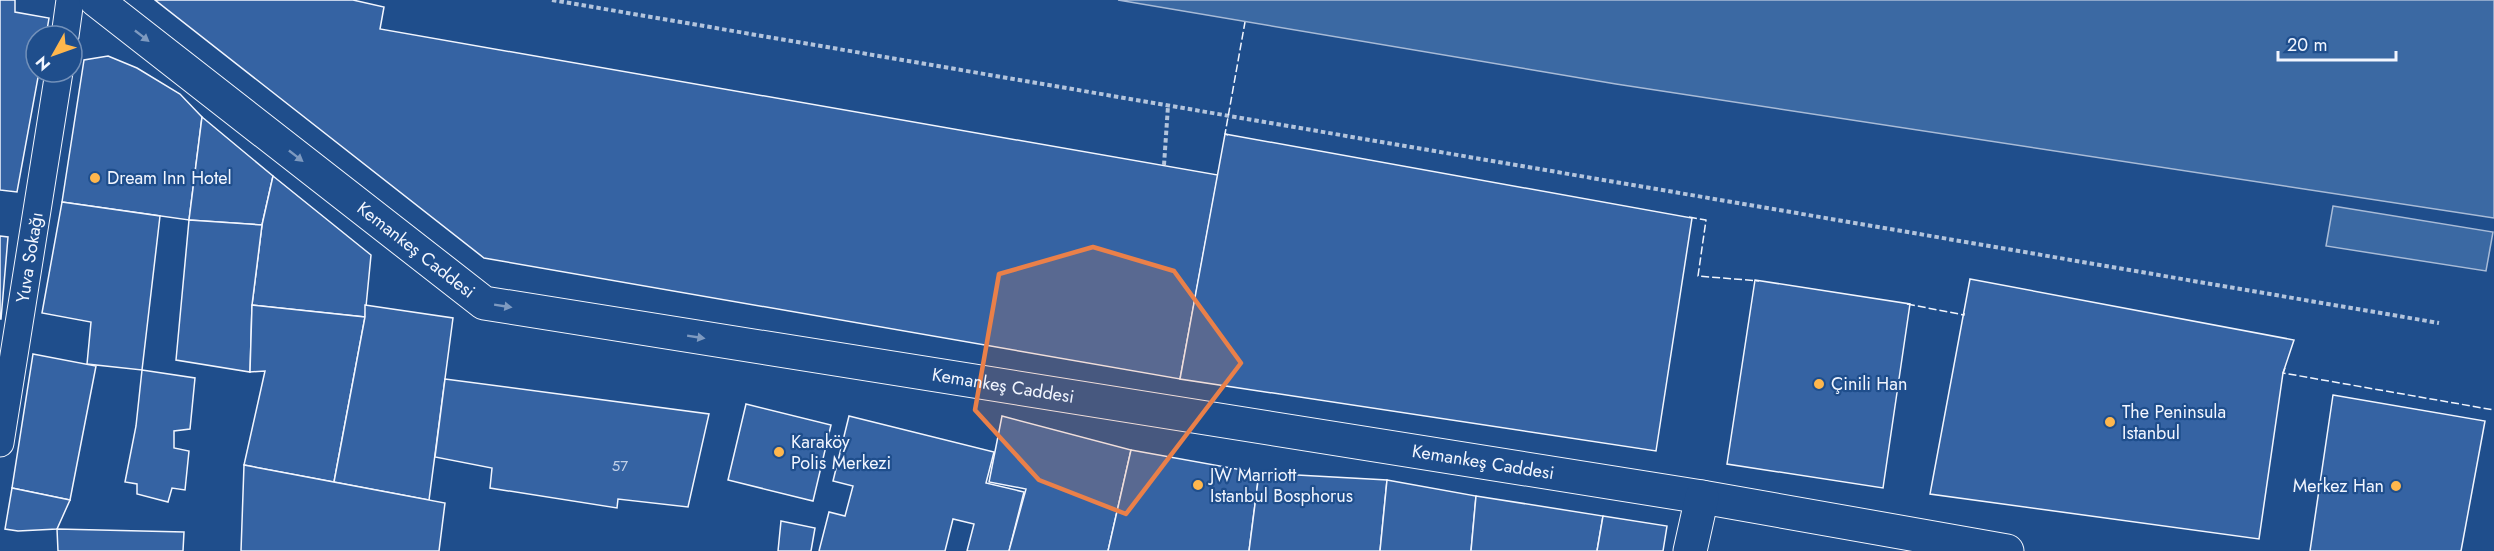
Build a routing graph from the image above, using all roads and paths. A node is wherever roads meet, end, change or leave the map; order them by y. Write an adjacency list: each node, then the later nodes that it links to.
1 (70, 0): 4 (street)
2 (96, 0): 10 (street, Kemankeş Caddesi, one-way to 10)
3 (552, 0): 6 (path)
4 (67, 24)
5 (57, 84): 9 (street, Yuva Sokağı)
6 (1168, 106): 7 (path); 8 (path)
7 (1164, 165)
8 (2439, 323)
9 (0, 443)
10 (1702, 496): 11 (street); 12 (street, Kemankeş Caddesi)
11 (1690, 551)
12 (2007, 551)

